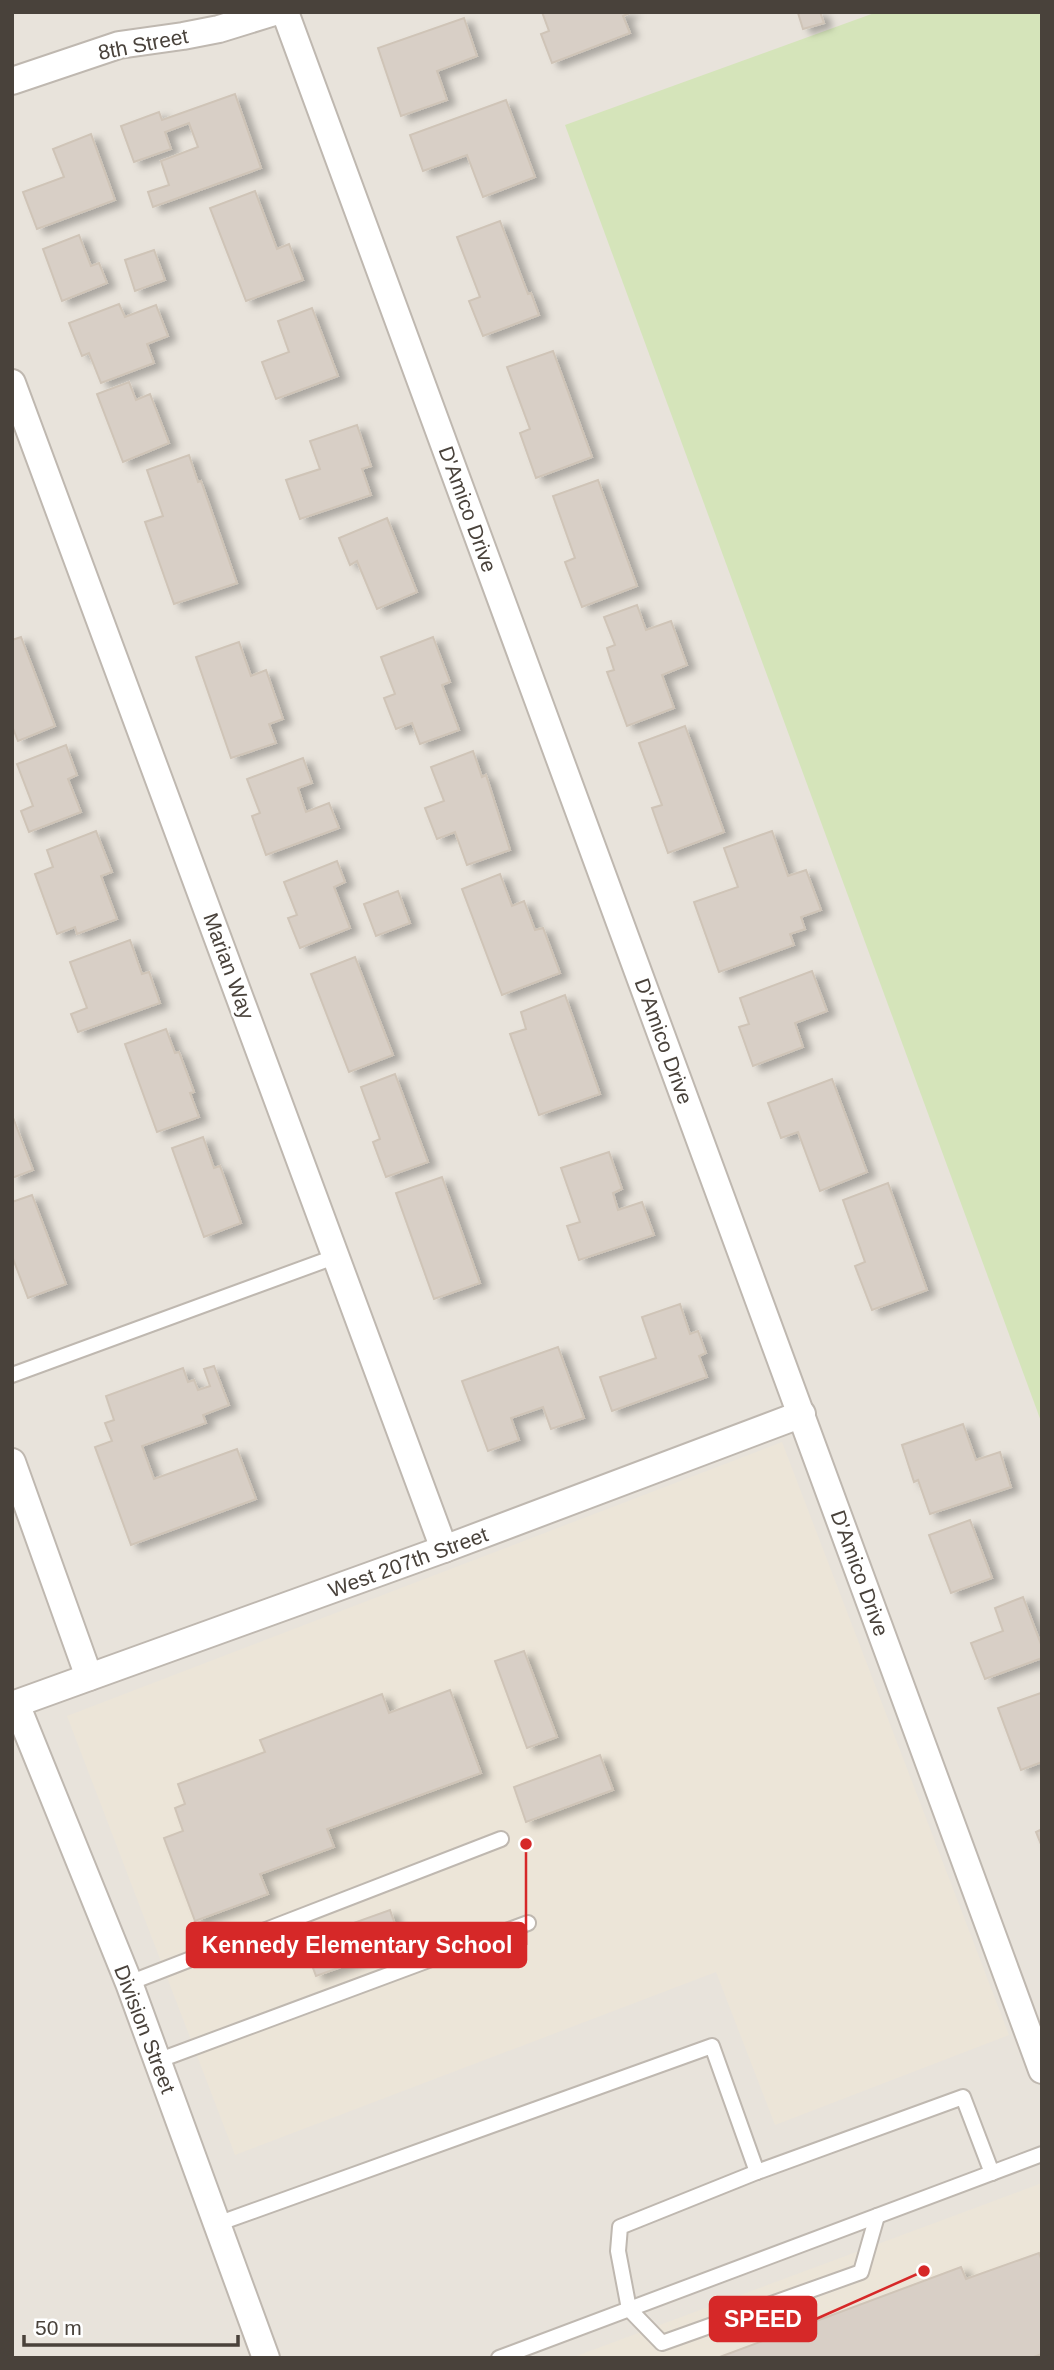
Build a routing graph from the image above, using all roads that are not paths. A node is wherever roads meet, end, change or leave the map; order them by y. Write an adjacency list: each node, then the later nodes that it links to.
1 (275, 12): 3 (street, 8th Street)
2 (285, 12): 7 (street, D'Amico Drive)
3 (12, 81)
4 (12, 383): 5 (street, Marian Way)
5 (337, 1256): 6 (lane); 9 (street, Marian Way)
6 (12, 1375)
7 (802, 1414): 9 (street, West 207th Street); 16 (street, D'Amico Drive)
8 (12, 1462): 10 (street)
9 (443, 1549): 10 (street, West 207th Street)
10 (89, 1677): 11 (street, West 207th Street)
11 (14, 1705): 14 (street, Division Street)
12 (500, 1839): 14 (lane)
13 (528, 1923): 15 (lane)
14 (129, 1983): 15 (street, Division Street)
15 (157, 2061): 21 (street, Division Street)
16 (1042, 2070)
17 (1042, 2154): 19 (lane)
18 (757, 2172): 19 (lane); 21 (lane); 22 (lane)
19 (992, 2173): 20 (lane)
20 (877, 2217): 22 (lane); 22 (lane)
21 (217, 2224): 24 (street, Division Street)
22 (629, 2309): 23 (lane)
23 (534, 2351): 25 (lane)
24 (266, 2358)
25 (499, 2358)

